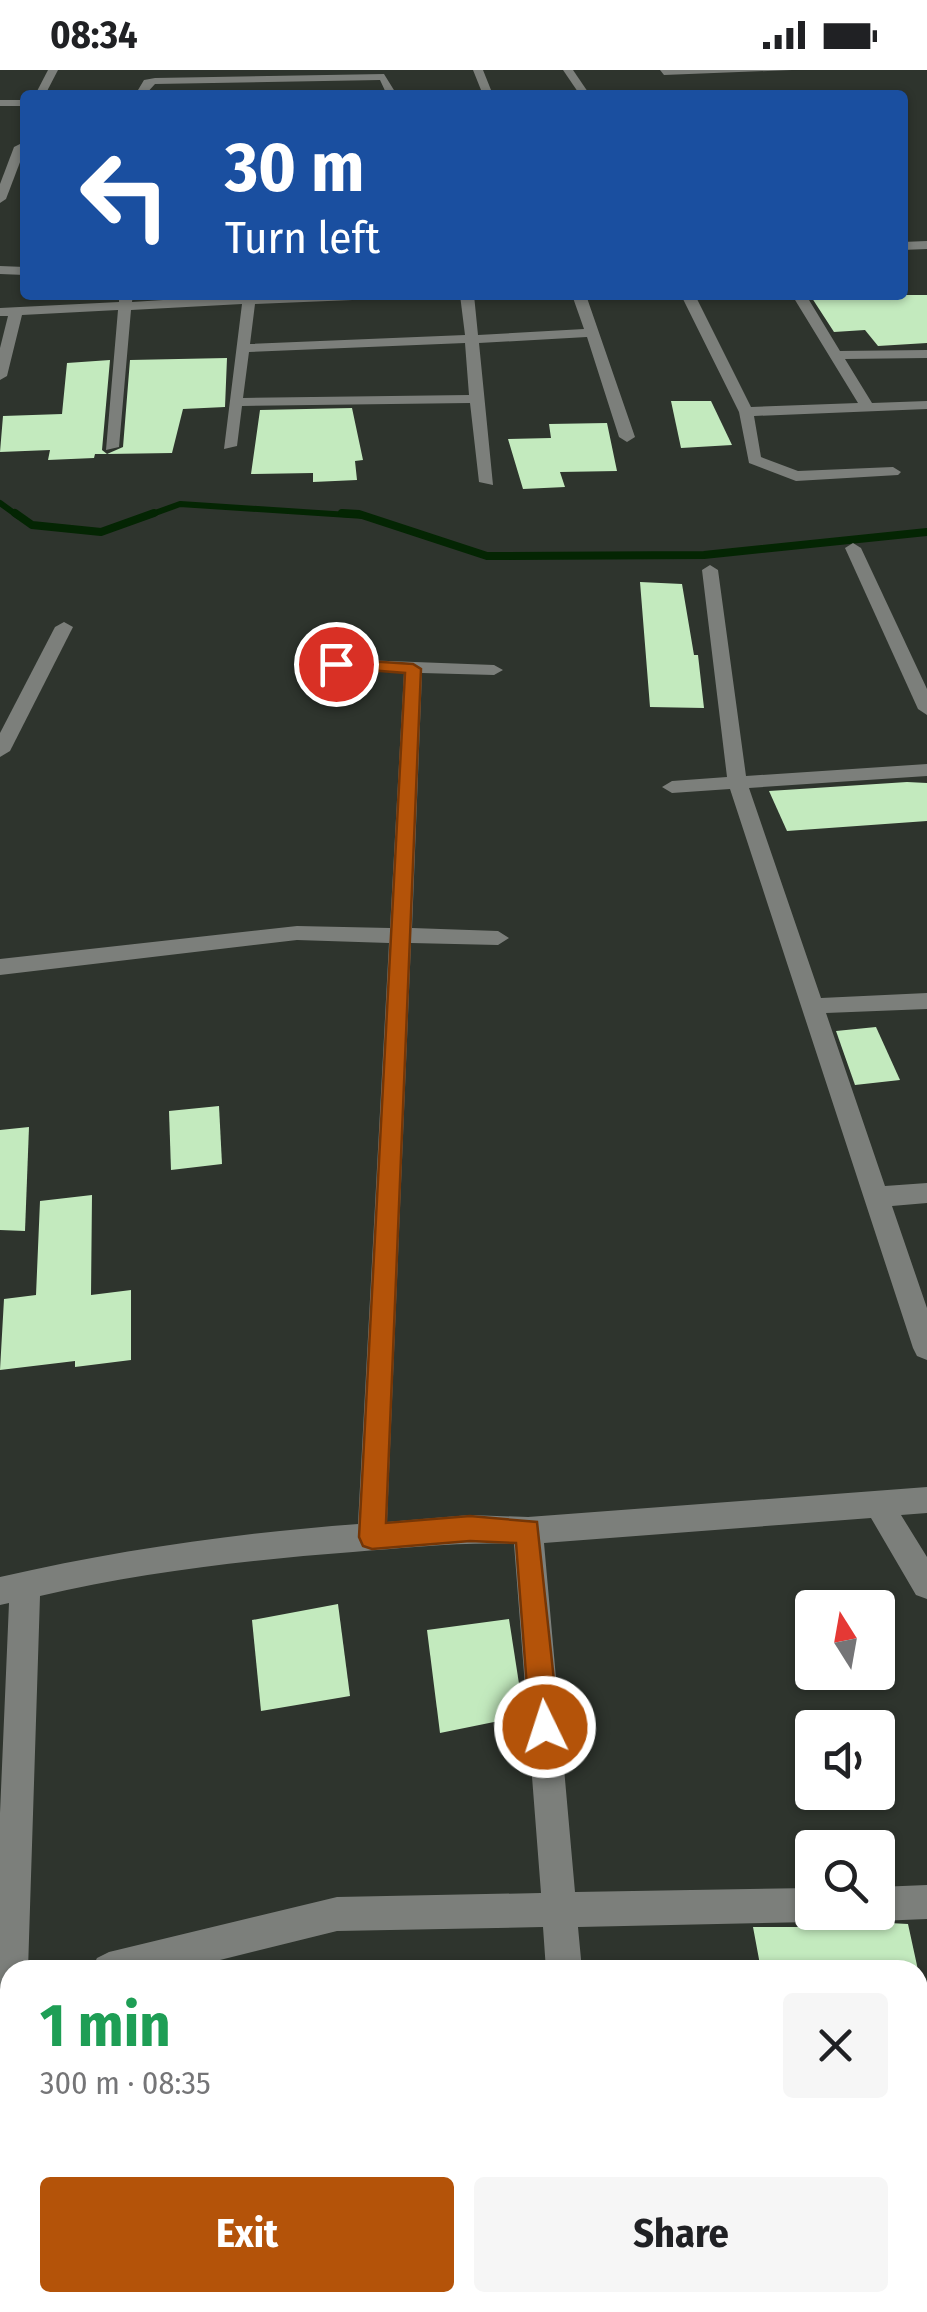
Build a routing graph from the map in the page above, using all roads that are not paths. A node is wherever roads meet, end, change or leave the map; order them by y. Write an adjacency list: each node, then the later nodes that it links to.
1 (788, 70): 2 (street)
2 (664, 71): 3 (street)
3 (672, 84)
4 (143, 90): 5 (street)
5 (390, 90)
6 (20, 152): 7 (street)
7 (0, 199)
8 (126, 300): 14 (street); 28 (street)
9 (249, 300): 17 (street)
10 (468, 300): 16 (street)
11 (582, 300): 15 (street)
12 (690, 300): 25 (street)
13 (802, 300): 19 (street)
14 (8, 312): 20 (street)
15 (592, 333): 16 (street); 26 (street)
16 (472, 339): 17 (street); 21 (street)
17 (243, 348): 22 (street)
18 (927, 354): 19 (street)
19 (835, 355): 23 (street)
20 (0, 376)
21 (477, 399): 22 (street); 30 (street)
22 (236, 402): 27 (street)
23 (866, 406): 24 (street); 25 (street)
24 (927, 406)
25 (746, 412): 29 (street)
26 (627, 437)
27 (230, 446)
28 (110, 447)
29 (892, 472)
30 (487, 482)
31 (853, 548): 37 (street)
32 (710, 570): 40 (street)
33 (64, 626): 38 (street)
34 (336, 664): 35 (street)
35 (413, 669): 36 (street); 42 (street)
36 (494, 670)
37 (927, 709)
38 (0, 751)
39 (927, 770): 40 (street)
40 (738, 782): 41 (street); 46 (street)
41 (672, 787)
42 (400, 936): 43 (street); 44 (street); 53 (street)
43 (498, 938)
44 (0, 968)
45 (927, 1001): 46 (street)
46 (812, 1006): 48 (street)
47 (927, 1194): 48 (street)
48 (876, 1196): 49 (street)
49 (927, 1348)
50 (927, 1500): 51 (street)
51 (878, 1505): 52 (street); 54 (street)
52 (528, 1531): 53 (street); 59 (street)
53 (372, 1537): 55 (street)
54 (927, 1585)
55 (13, 1589): 60 (street)
56 (927, 1902): 57 (street)
57 (895, 1903)
58 (795, 1905): 59 (street)
59 (559, 1912): 61 (street); 62 (street)
60 (7, 1960)
61 (150, 1960)
62 (563, 1960)

